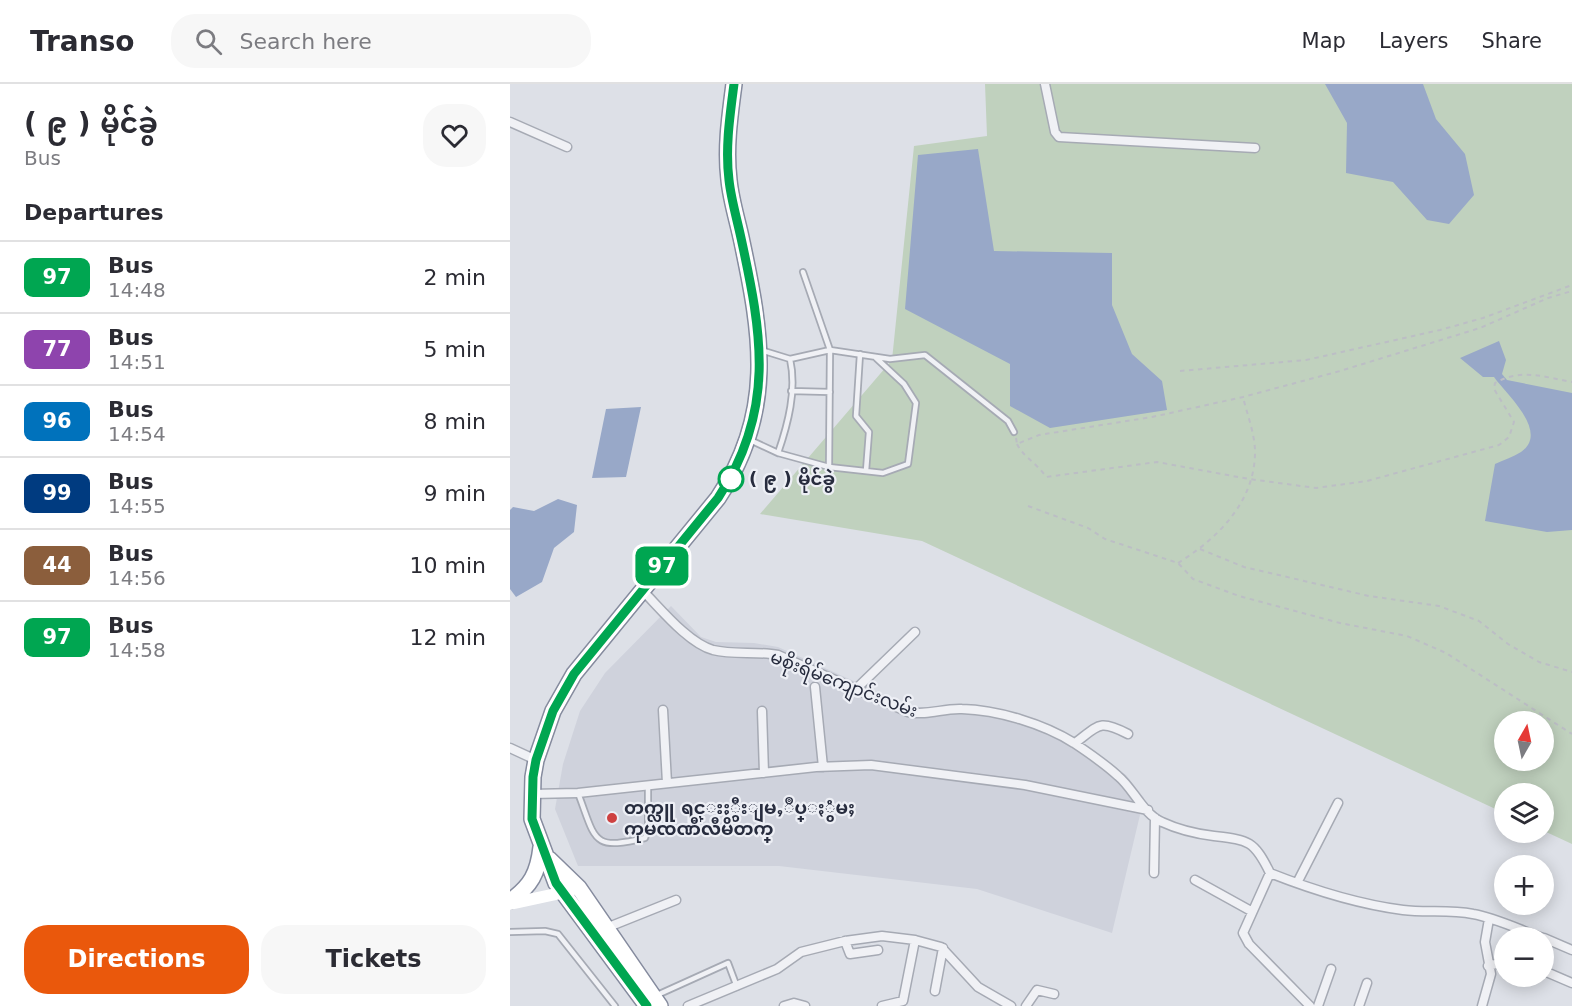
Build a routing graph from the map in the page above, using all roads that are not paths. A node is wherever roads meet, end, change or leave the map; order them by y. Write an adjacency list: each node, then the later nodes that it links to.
1 (734, 84): 7 (highway)
2 (1045, 84): 5 (street)
3 (510, 122): 4 (street)
4 (567, 147)
5 (1255, 148)
6 (803, 272): 8 (lane)
7 (761, 350): 11 (lane); 15 (highway)
8 (830, 350): 9 (lane); 11 (lane); 13 (lane)
9 (860, 354): 10 (lane); 18 (lane)
10 (875, 357): 14 (lane); 18 (lane)
11 (790, 359): 12 (lane)
12 (791, 391): 13 (lane); 16 (lane)
13 (831, 392): 17 (lane)
14 (1014, 432)
15 (748, 439): 16 (lane); 19 (highway)
16 (778, 453): 17 (lane)
17 (829, 467): 18 (lane)
18 (866, 471)
19 (642, 590): 22 (street, မစိုးရိမ်ကျောင်းလမ်း); 28 (highway)
20 (915, 632): 22 (street)
21 (816, 687): 29 (street)
22 (856, 689): 26 (street, မစိုးရိမ်ကျောင်းလမ်း)
23 (663, 710): 31 (street)
24 (762, 711): 30 (street)
25 (1128, 734): 26 (street)
26 (1075, 744): 36 (street, မစိုးရိမ်ကျောင်းလမ်း)
27 (510, 748): 28 (street)
28 (536, 760): 34 (highway)
29 (823, 767): 30 (street); 36 (street)
30 (764, 773): 31 (street)
31 (667, 783): 32 (street)
32 (648, 785): 33 (street); 33 (lane)
33 (578, 793): 34 (street)
34 (532, 794): 38 (highway)
35 (1338, 803): 42 (street)
36 (1148, 810): 37 (street, မစိုးရိမ်ကျောင်းလမ်း)
37 (1155, 818): 39 (street); 40 (street, မစိုးရိမ်ကျောင်းလမ်း)
38 (542, 849): 43 (highway); 44 (highway); 46 (highway)
39 (1154, 873)
40 (1270, 873): 42 (street); 47 (street)
41 (1195, 880): 47 (street)
42 (1297, 884): 48 (street)
43 (579, 888): 44 (main road); 50 (highway)
44 (563, 894): 46 (main road); 67 (highway)
45 (676, 900): 50 (street)
46 (510, 903)
47 (1251, 911): 75 (street)
48 (1489, 919): 49 (street); 59 (street)
49 (1512, 927)
50 (606, 928): 67 (highway)
51 (510, 932): 68 (lane)
52 (915, 939): 53 (street); 55 (street); 72 (street)
53 (845, 941): 56 (street); 64 (street)
54 (1554, 943): 57 (street)
55 (943, 948): 65 (street); 73 (street)
56 (878, 950)
57 (1572, 950)
58 (1494, 964): 59 (street)
59 (1488, 966): 78 (street)
60 (1331, 969): 76 (street)
61 (1554, 975): 63 (street)
62 (1367, 983): 77 (street)
63 (1572, 983)
64 (737, 987): 67 (lane); 69 (street)
65 (935, 991)
66 (1054, 993): 74 (street)
67 (648, 1003)
68 (615, 1006)
69 (688, 1006)
70 (784, 1006): 71 (street)
71 (805, 1006)
72 (882, 1006)
73 (1011, 1006)
74 (1026, 1006)
75 (1310, 1006)
76 (1318, 1006)
77 (1359, 1006)
78 (1482, 1006)

